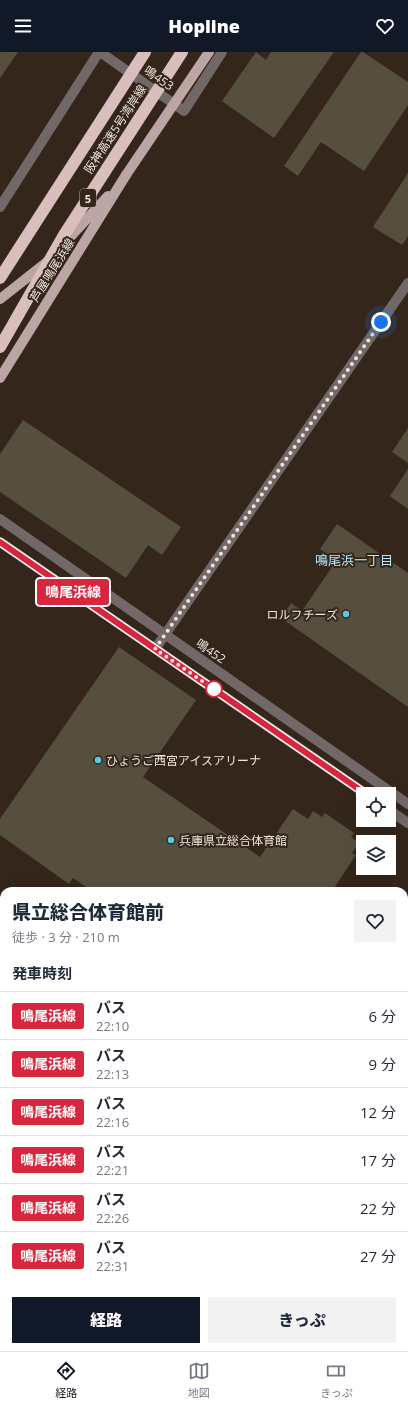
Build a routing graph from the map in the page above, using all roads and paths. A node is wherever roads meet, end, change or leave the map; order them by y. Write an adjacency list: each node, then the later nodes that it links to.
1 (100, 52): 5 (street, 鳴453); 7 (street)
2 (145, 52): 8 (highway, 阪神高速5号湾岸線, bridge)
3 (182, 52): 11 (highway, 阪神高速5号湾岸線 / 5, bridge)
4 (208, 52): 6 (main road, 芦屋鳴尾浜線, bridge)
5 (222, 52)
6 (126, 176): 10 (main road, 芦屋鳴尾浜線); 12 (main road, 芦屋鳴尾浜線)
7 (0, 207)
8 (0, 278)
9 (408, 283): 15 (street)
10 (0, 299)
11 (0, 347)
12 (0, 378)
13 (0, 519): 15 (street, 鳴452)
14 (0, 542): 16 (street)
15 (165, 634): 16 (street); 18 (street, 鳴452)
16 (155, 649): 17 (street)
17 (356, 787)
18 (408, 804)
19 (396, 815): 20 (street)
20 (408, 823)

